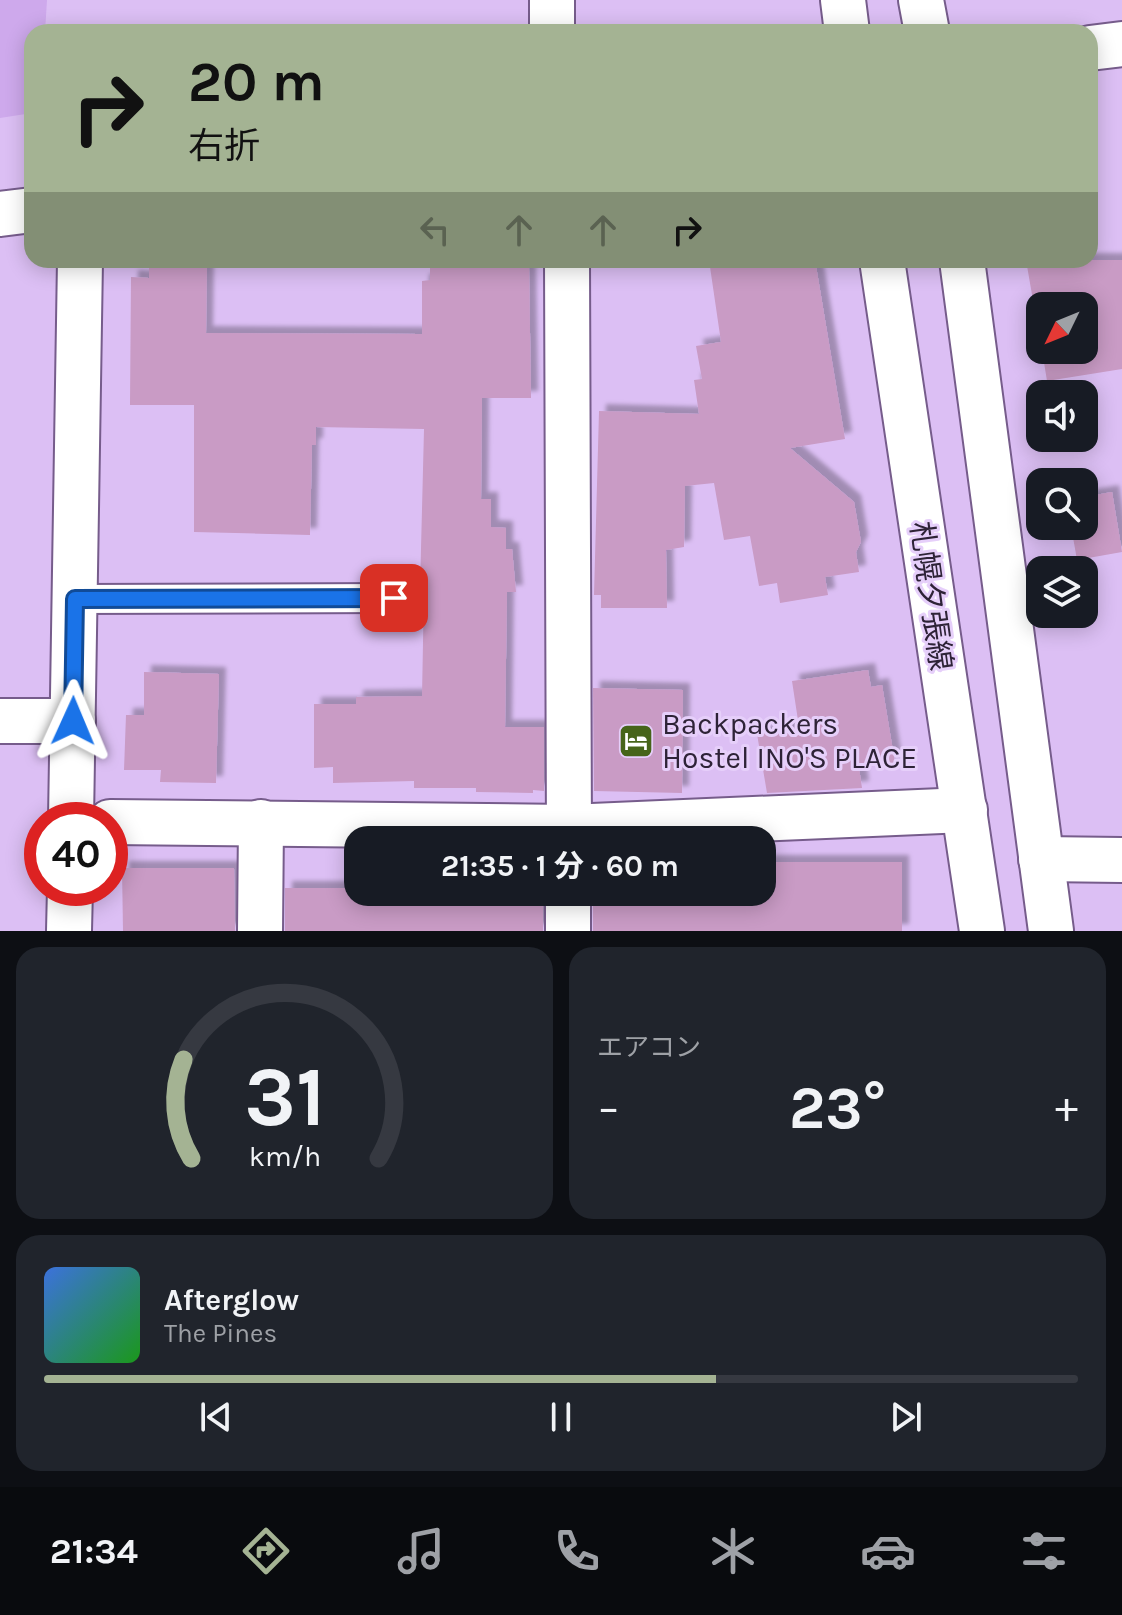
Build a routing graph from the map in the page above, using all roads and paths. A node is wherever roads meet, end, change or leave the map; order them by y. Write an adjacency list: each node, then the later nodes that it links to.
1 (552, 0): 4 (street)
2 (843, 0): 5 (street)
3 (921, 0): 6 (street)
4 (552, 24)
5 (846, 24)
6 (926, 24)
7 (1122, 44): 8 (street)
8 (1098, 47)
9 (24, 211): 10 (street)
10 (0, 214)
11 (80, 268): 16 (street)
12 (567, 268): 24 (street)
13 (883, 268): 20 (street, 札幌夕張線)
14 (963, 268): 26 (street)
15 (394, 598): 16 (lane)
16 (75, 599): 18 (street)
17 (0, 721): 18 (street)
18 (73, 721): 19 (street)
19 (71, 802)
20 (965, 810): 25 (street); 33 (street, 札幌夕張線)
21 (128, 822): 22 (street)
22 (261, 822): 23 (street); 31 (street)
23 (364, 826)
24 (569, 826)
25 (701, 826)
26 (1041, 859): 27 (street); 34 (street)
27 (1122, 860)
28 (70, 906): 30 (street)
29 (568, 906): 32 (street)
30 (69, 931)
31 (260, 931)
32 (568, 931)
33 (982, 931)
34 (1051, 931)

